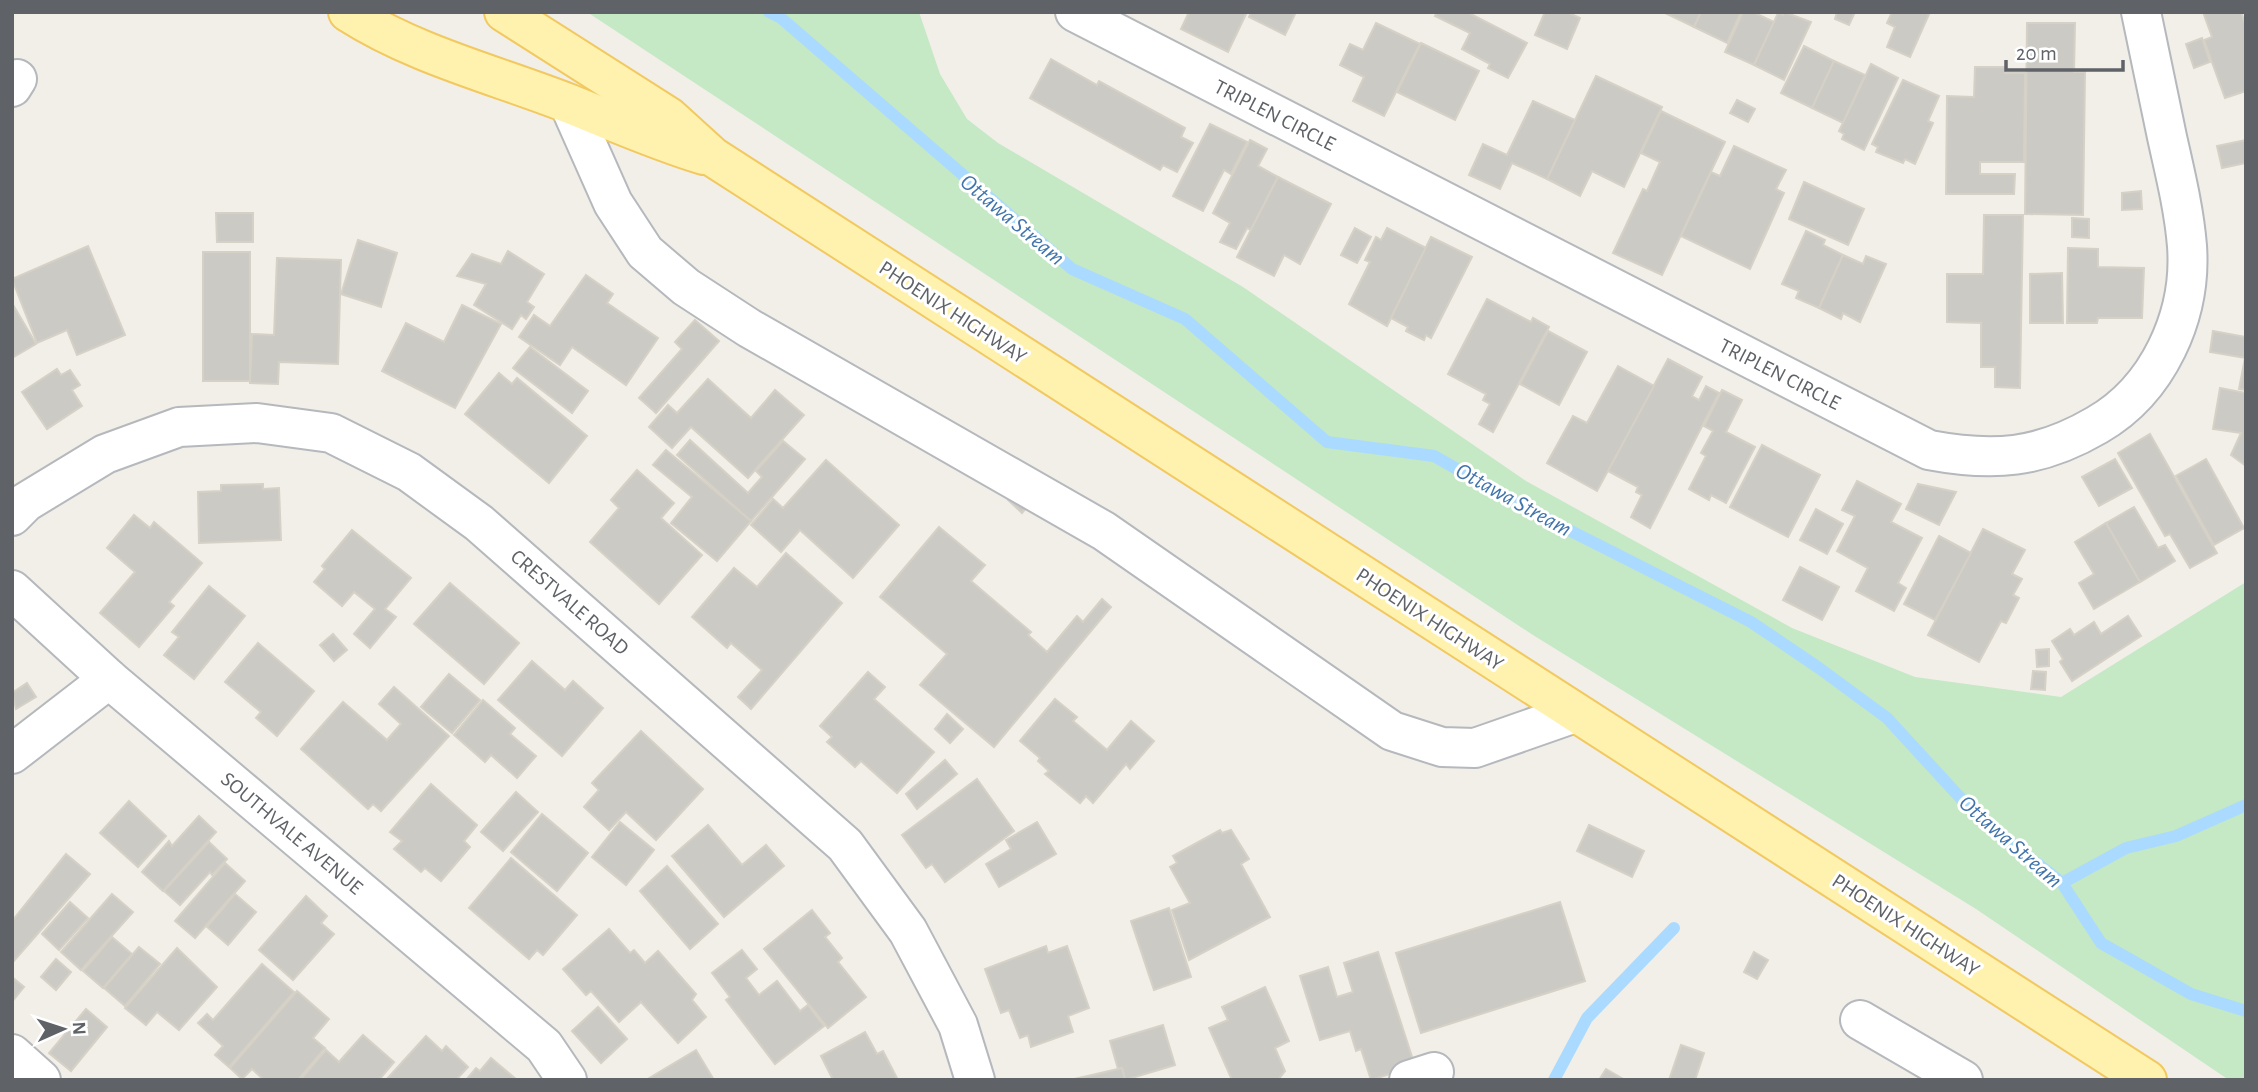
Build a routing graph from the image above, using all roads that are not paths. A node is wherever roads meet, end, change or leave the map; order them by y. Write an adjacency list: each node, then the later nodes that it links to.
1 (348, 12): 5 (main road, PHOENIX HIGHWAY)
2 (504, 12): 6 (main road, PHOENIX HIGHWAY)
3 (1074, 12): 4 (street, TRIPLEN CIRCLE)
4 (2141, 12)
5 (569, 104): 6 (main road, PHOENIX HIGHWAY); 10 (street)
6 (713, 157): 10 (main road, PHOENIX HIGHWAY)
7 (12, 516): 16 (street, CRESTVALE ROAD)
8 (12, 590): 9 (street, SOUTHVALE AVENUE)
9 (109, 680): 11 (street); 15 (street, SOUTHVALE AVENUE)
10 (1575, 713): 18 (main road, PHOENIX HIGHWAY)
11 (12, 754)
12 (1860, 1020): 17 (street)
13 (12, 1054): 14 (street)
14 (41, 1080)
15 (567, 1080)
16 (975, 1080)
17 (1963, 1080)
18 (2147, 1080)

